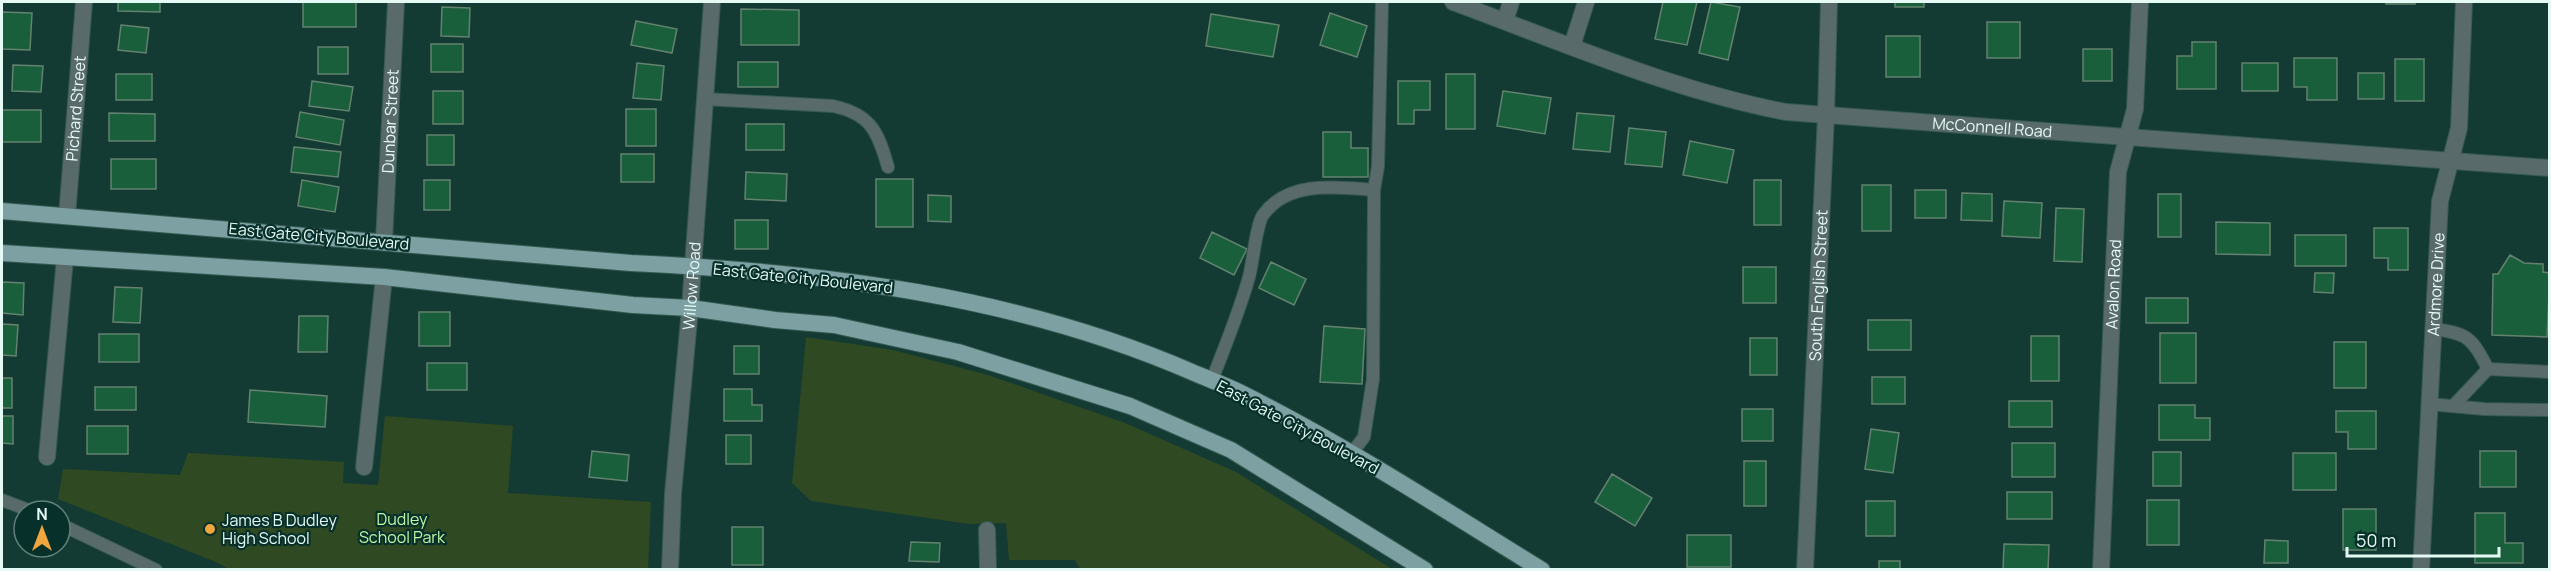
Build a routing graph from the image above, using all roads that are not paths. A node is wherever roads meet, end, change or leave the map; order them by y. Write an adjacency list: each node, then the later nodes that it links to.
1 (84, 2): 21 (street, Pichard Street)
2 (396, 2): 22 (street, Dunbar Street)
3 (712, 2): 13 (street, Willow Road)
4 (1382, 2): 19 (lane)
5 (1453, 2): 11 (street, McConnell Road)
6 (1511, 2): 11 (street)
7 (1586, 2): 12 (street)
8 (1829, 2): 14 (street, South English Street)
9 (2140, 2): 15 (street, Avalon Road)
10 (2464, 2): 16 (street, Ardmore Drive)
11 (1505, 21): 12 (street, McConnell Road)
12 (1572, 46): 14 (street, McConnell Road)
13 (705, 99): 17 (lane); 25 (street, Willow Road)
14 (1826, 115): 15 (street, McConnell Road); 45 (street, South English Street)
15 (2127, 139): 16 (street, McConnell Road); 46 (street, Avalon Road)
16 (2450, 161): 18 (street, McConnell Road); 28 (street, Ardmore Drive)
17 (888, 167)
18 (2550, 168)
19 (1374, 190): 31 (lane); 35 (lane)
20 (2, 211): 21 (main road, East Gate City Boulevard)
21 (67, 216): 22 (main road, East Gate City Boulevard)
22 (384, 241): 25 (main road, East Gate City Boulevard)
23 (2, 253): 24 (main road)
24 (65, 258): 26 (main road); 36 (street)
25 (693, 266): 27 (street, Willow Road); 31 (main road, East Gate City Boulevard)
26 (384, 277): 27 (main road); 37 (street)
27 (690, 308): 41 (street, Willow Road); 43 (main road)
28 (2433, 329): 29 (lane); 32 (street, Ardmore Drive)
29 (2488, 369): 30 (lane); 33 (lane)
30 (2550, 372)
31 (1212, 380): 35 (main road, East Gate City Boulevard)
32 (2429, 404): 33 (lane); 47 (street, Ardmore Drive)
33 (2453, 406): 34 (lane)
34 (2550, 410)
35 (1352, 453): 44 (main road, East Gate City Boulevard)
36 (47, 457)
37 (364, 467)
38 (72, 530): 40 (lane)
39 (987, 530): 42 (street)
40 (156, 570)
41 (670, 570)
42 (988, 570)
43 (1425, 570)
44 (1542, 570)
45 (1804, 570)
46 (2101, 570)
47 (2421, 570)

